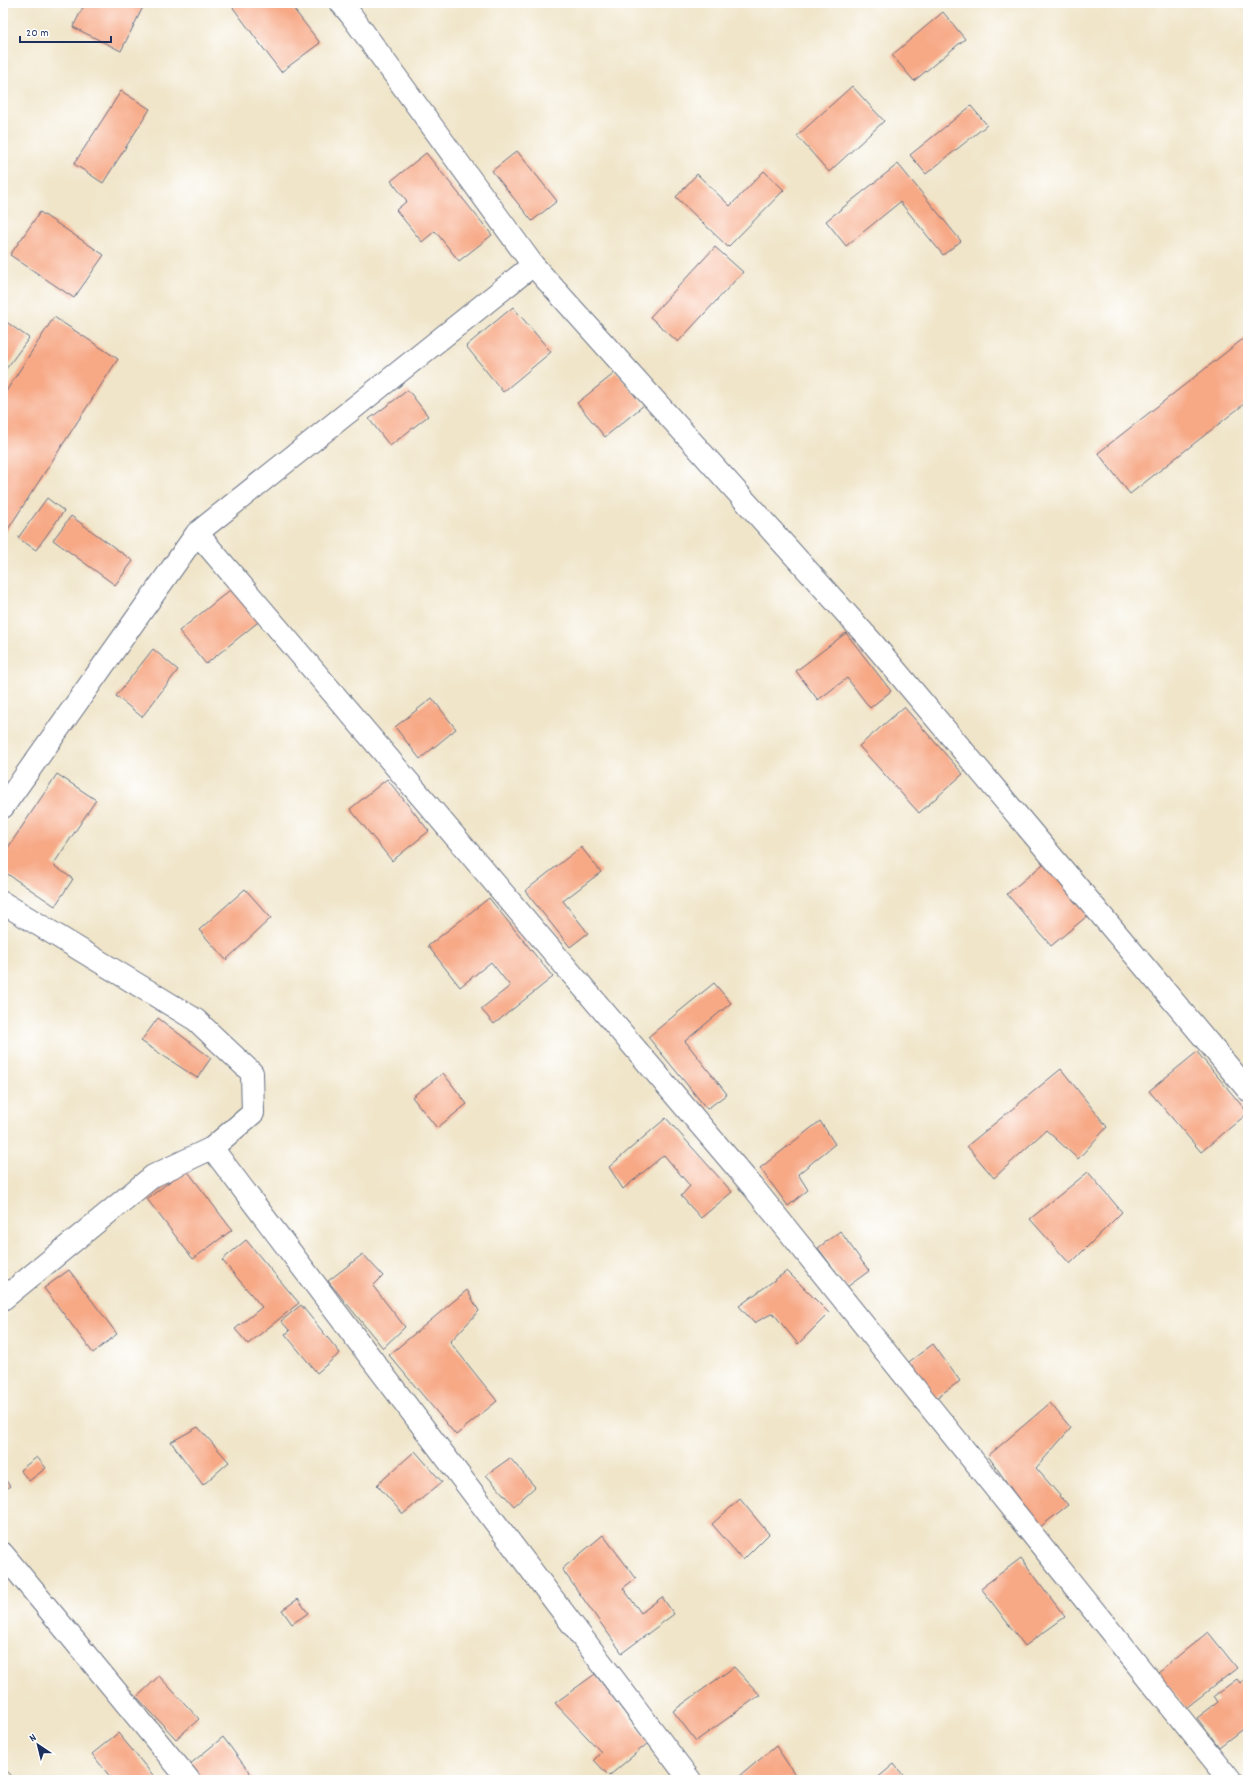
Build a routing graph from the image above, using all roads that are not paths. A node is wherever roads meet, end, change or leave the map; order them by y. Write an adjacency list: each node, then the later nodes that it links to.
1 (341, 3): 2 (street)
2 (533, 265): 3 (street); 6 (street)
3 (197, 533): 4 (street); 12 (street)
4 (3, 807)
5 (3, 903): 7 (street)
6 (1248, 1090)
7 (212, 1148): 8 (street); 11 (street)
8 (5, 1296)
9 (3, 1554): 10 (street)
10 (189, 1780)
11 (690, 1780)
12 (1230, 1780)

